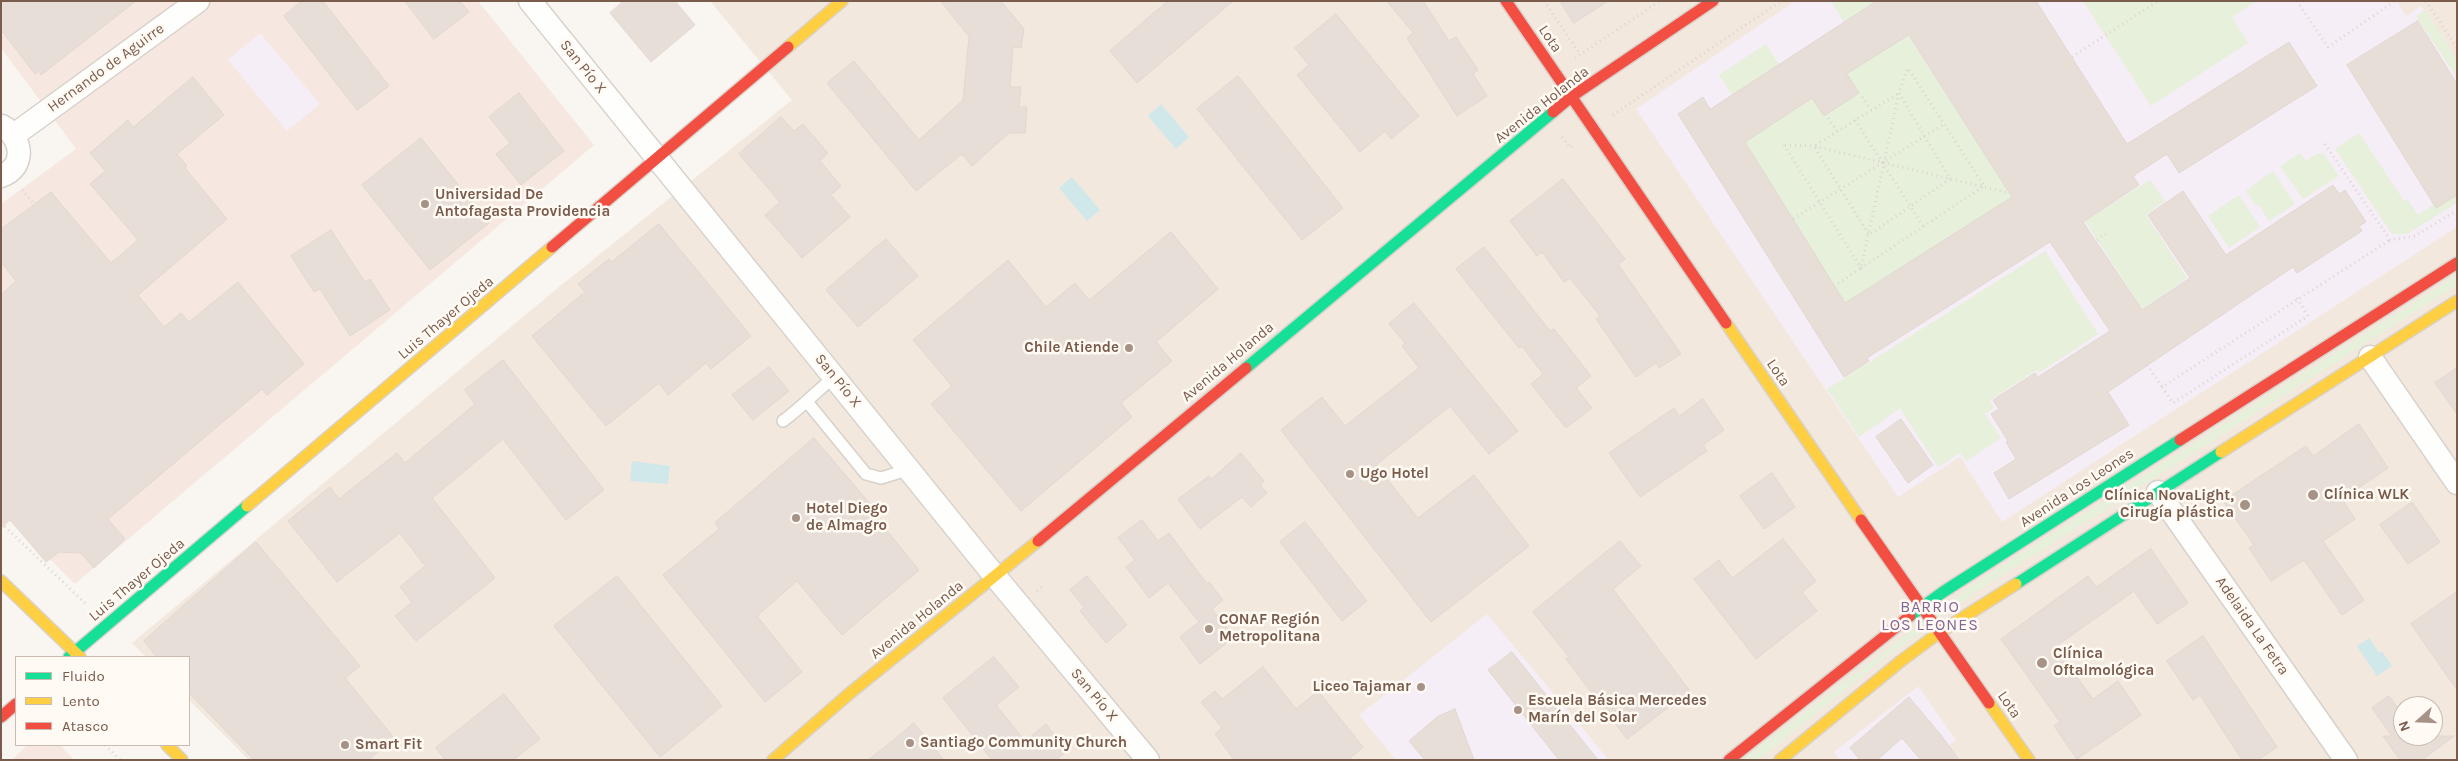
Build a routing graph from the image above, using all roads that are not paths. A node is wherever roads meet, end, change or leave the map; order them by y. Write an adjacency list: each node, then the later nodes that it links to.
1 (198, 1): 7 (street, Hernando de Aguirre)
2 (530, 1): 8 (street, San Pío X)
3 (842, 1): 8 (street, Luis Thayer Ojeda)
4 (1506, 1): 6 (street, Lota)
5 (1714, 1): 6 (street, Avenida Holanda)
6 (1571, 97): 19 (street, Avenida Holanda); 21 (street, Lota)
7 (8, 131): 9 (street)
8 (657, 158): 13 (street, San Pío X); 23 (street, Luis Thayer Ojeda)
9 (10, 181)
10 (2457, 263): 21 (street, Avenida Los Leones)
11 (2457, 301): 12 (street)
12 (2370, 356): 17 (street); 18 (street)
13 (834, 376): 14 (lane); 16 (street, San Pío X)
14 (808, 403): 15 (lane); 16 (lane)
15 (783, 421)
16 (910, 469): 19 (street, San Pío X)
17 (2457, 483)
18 (2158, 492): 22 (street); 33 (street, Adelaida La Fetra)
19 (994, 575): 28 (street, Avenida Holanda); 29 (street, San Pío X)
20 (1, 581): 23 (street)
21 (1922, 606): 22 (street, Lota); 30 (street, Avenida Los Leones)
22 (1940, 632): 31 (street); 32 (street, Lota)
23 (75, 656)
24 (15, 705): 25 (street)
25 (1, 717)
26 (169, 746): 27 (street)
27 (182, 760)
28 (773, 760)
29 (1148, 760)
30 (1729, 760)
31 (1780, 760)
32 (2029, 760)
33 (2346, 760)

